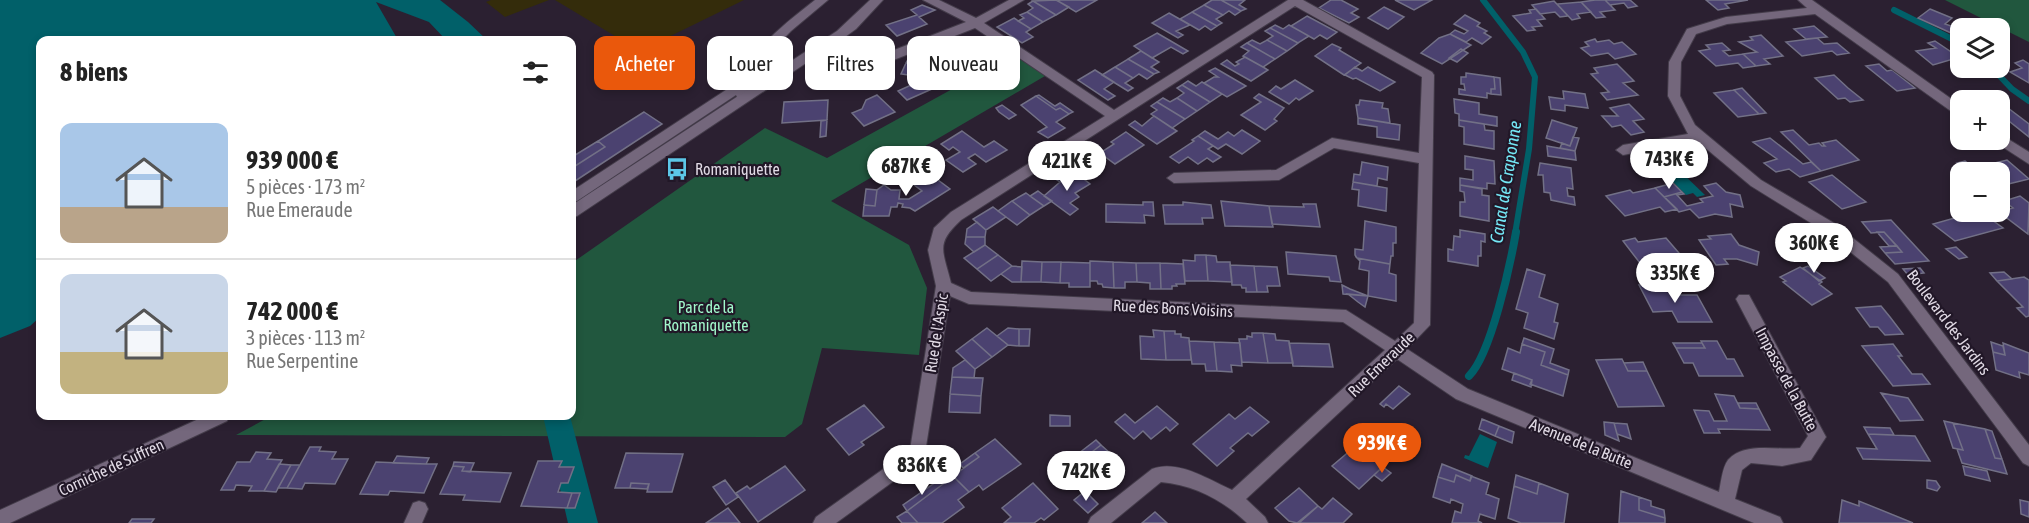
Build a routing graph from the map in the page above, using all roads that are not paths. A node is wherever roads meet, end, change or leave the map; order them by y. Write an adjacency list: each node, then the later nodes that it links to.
1 (822, 0): 10 (street)
2 (877, 0): 10 (street)
3 (929, 0): 8 (street)
4 (1018, 0): 8 (street)
5 (1295, 0): 12 (street, Rue de l'Aspic); 16 (street, Rue Emeraude)
6 (1804, 0): 7 (street)
7 (1816, 10): 11 (street); 13 (street, Boulevard des Jardins)
8 (976, 23): 9 (street); 12 (street)
9 (895, 55)
10 (742, 92): 19 (street); 20 (street)
11 (1950, 104)
12 (1113, 116): 21 (street, Rue de l'Aspic)
13 (1700, 136): 15 (street); 25 (street, Boulevard des Jardins)
14 (2010, 146): 17 (street)
15 (1623, 150)
16 (1425, 159): 18 (street); 23 (street, Rue Emeraude)
17 (2029, 159)
18 (1174, 178)
19 (576, 195)
20 (576, 209)
21 (944, 286): 23 (street, Rue des Bons Voisins); 29 (street, Rue de l'Aspic)
22 (1744, 299): 27 (street, Impasse de la Butte)
23 (1394, 350): 26 (street, Rue Emeraude); 27 (street, Avenue de la Butte)
24 (212, 420): 28 (street, Corniche de Suffren)
25 (2029, 458)
26 (1234, 500): 30 (street); 31 (street)
27 (1725, 502): 32 (street, Avenue de la Butte)
28 (0, 519)
29 (822, 523)
30 (1097, 523)
31 (1258, 523)
32 (1774, 523)

